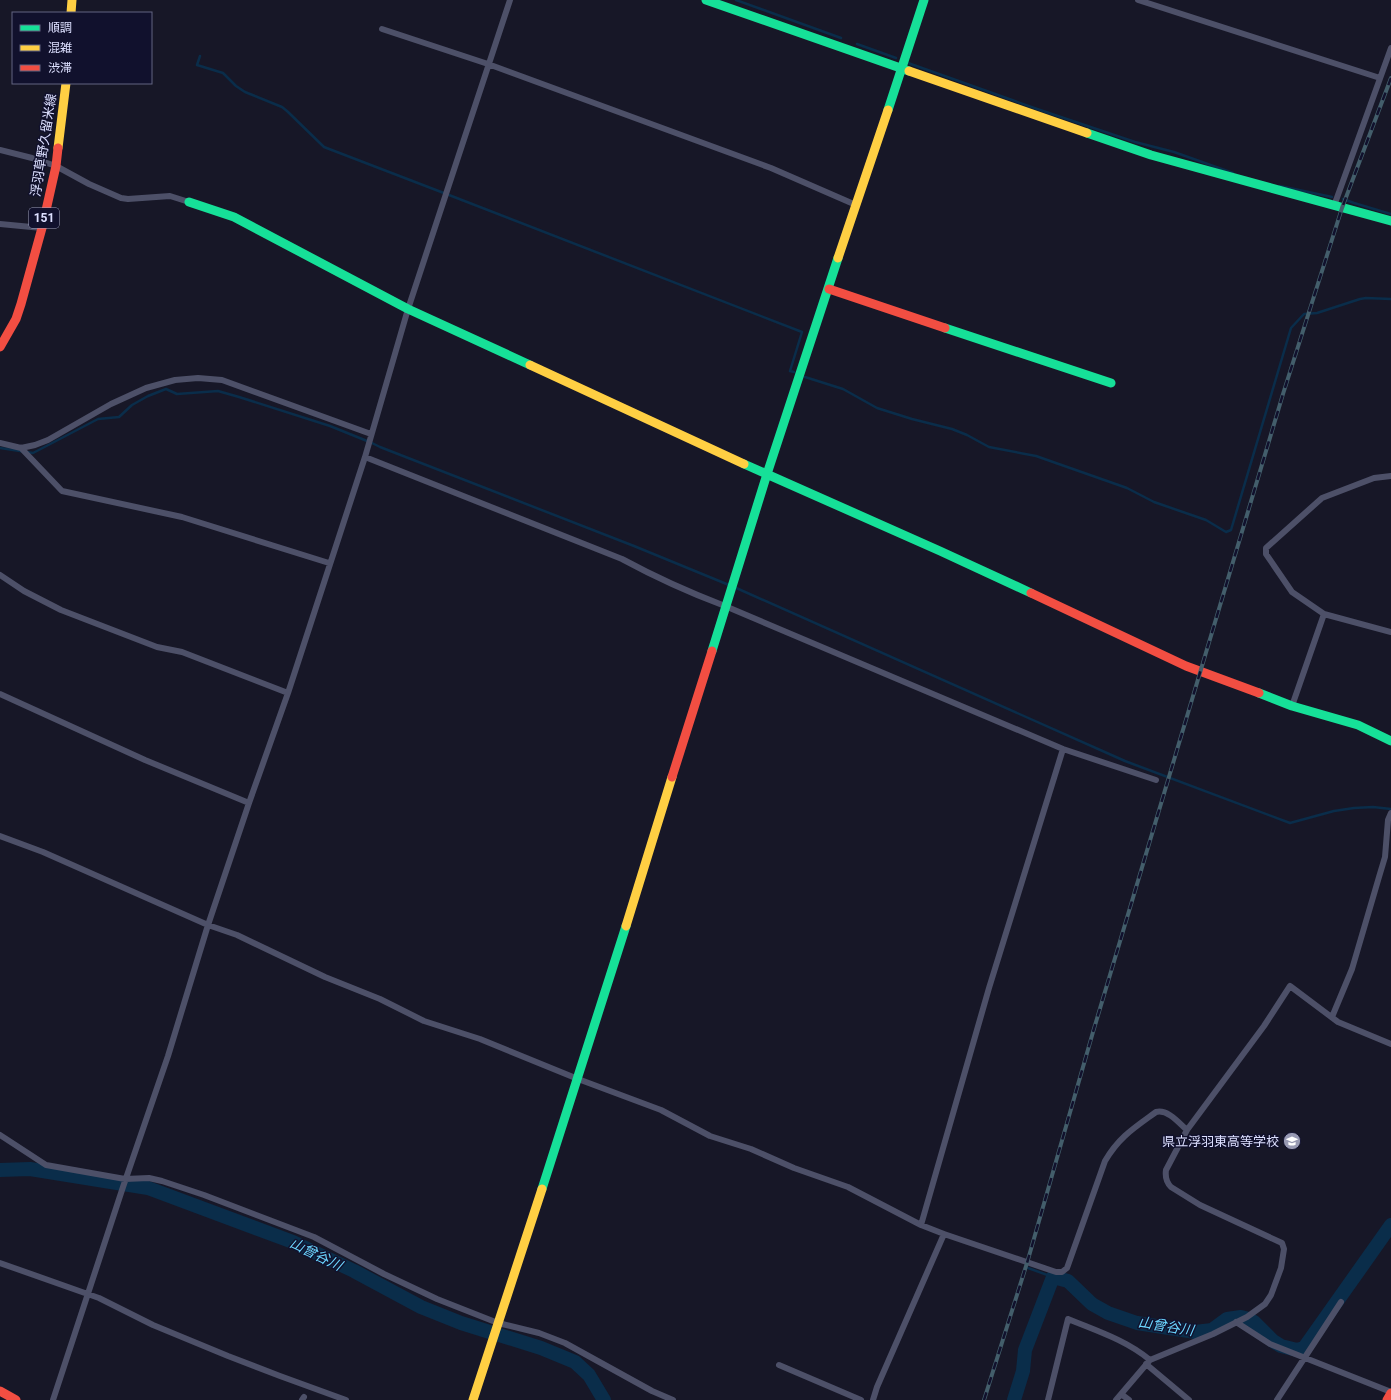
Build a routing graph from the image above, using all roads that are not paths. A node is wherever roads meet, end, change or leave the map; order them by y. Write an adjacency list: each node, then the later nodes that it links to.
1 (72, 0): 6 (main road)
2 (510, 0): 9 (street)
3 (706, 0): 10 (main road)
4 (924, 0): 10 (main road)
5 (1138, 0): 11 (street)
6 (71, 12)
7 (382, 29): 9 (street)
8 (1391, 48): 11 (street)
9 (488, 64): 16 (street); 22 (street)
10 (902, 69): 16 (main road); 17 (main road)
11 (1380, 78): 17 (street)
12 (66, 84): 14 (main road, 浮羽草野久留米線 / 151)
13 (0, 150): 14 (street)
14 (56, 166): 15 (street); 20 (main road, 浮羽草野久留米線 / 151)
15 (189, 202): 22 (main road)
16 (856, 205): 21 (main road)
17 (1334, 206): 18 (main road)
18 (1391, 221)
19 (0, 224): 20 (street)
20 (42, 228): 23 (main road, 浮羽草野久留米線 / 151)
21 (829, 289): 24 (main road); 29 (main road)
22 (408, 309): 25 (street); 29 (main road)
23 (0, 347)
24 (1111, 383)
25 (371, 434): 27 (street); 28 (street)
26 (0, 443): 27 (street)
27 (20, 448): 31 (street)
28 (365, 457): 31 (street); 33 (street)
29 (767, 474): 33 (main road); 38 (main road)
30 (1391, 476): 34 (street)
31 (329, 563): 36 (street)
32 (0, 575): 36 (street)
33 (725, 606): 40 (street); 50 (main road)
34 (1324, 614): 35 (street); 38 (street)
35 (1391, 632)
36 (288, 693): 42 (street)
37 (0, 694): 42 (street)
38 (1292, 706): 39 (main road)
39 (1391, 741)
40 (1062, 749): 41 (street); 54 (street)
41 (1156, 780)
42 (249, 803): 47 (street)
43 (1391, 813): 45 (street)
44 (0, 836): 47 (street)
45 (1384, 857): 46 (street); 48 (street)
46 (1391, 862)
47 (208, 925): 50 (street); 53 (street)
48 (1332, 1017): 49 (street); 51 (street)
49 (1391, 1044)
50 (578, 1079): 54 (street); 60 (main road)
51 (1187, 1130): 55 (street); 59 (street)
52 (0, 1135): 53 (street)
53 (124, 1182): 57 (street); 60 (street)
54 (921, 1225): 55 (street)
55 (944, 1234): 74 (street)
56 (0, 1263): 57 (street)
57 (87, 1294): 67 (street); 69 (street)
58 (1341, 1302): 61 (street)
59 (1236, 1322): 61 (street); 62 (street)
60 (495, 1330): 71 (main road); 72 (street)
61 (1305, 1358): 65 (street); 79 (street)
62 (1148, 1362): 66 (street); 75 (street); 78 (street)
63 (779, 1365): 73 (street)
64 (0, 1391): 68 (main road)
65 (1391, 1392): 80 (main road)
66 (1121, 1394): 76 (street); 77 (street)
67 (331, 1397): 70 (street)
68 (16, 1400)
69 (53, 1400)
70 (346, 1400)
71 (473, 1400)
72 (673, 1400)
73 (861, 1400)
74 (873, 1400)
75 (1048, 1400)
76 (1116, 1400)
77 (1129, 1400)
78 (1189, 1400)
79 (1277, 1400)
80 (1388, 1400)

